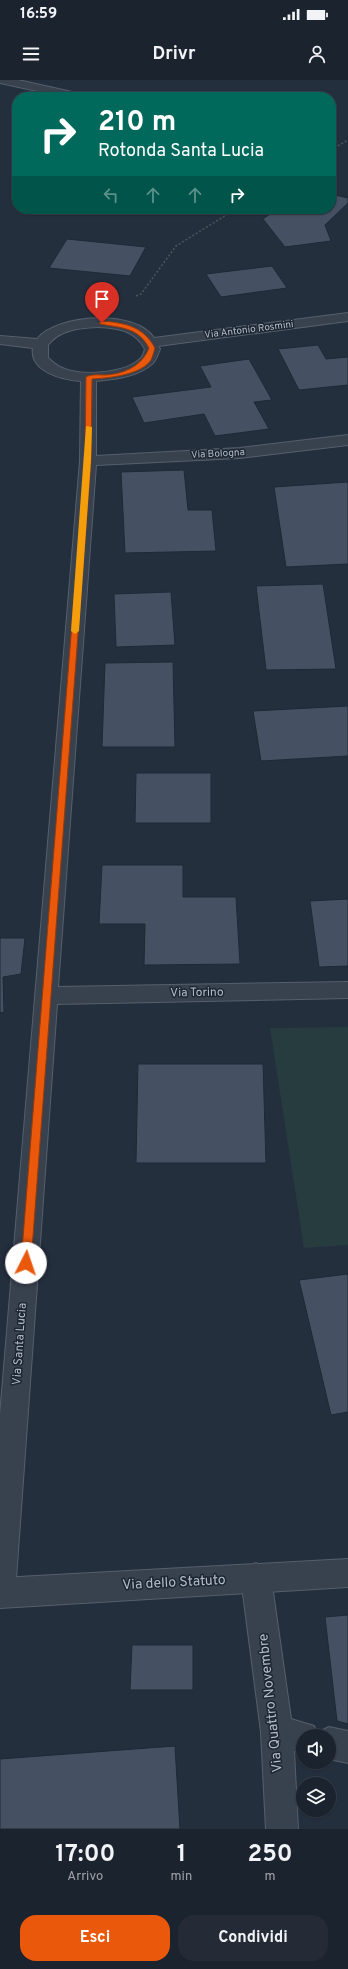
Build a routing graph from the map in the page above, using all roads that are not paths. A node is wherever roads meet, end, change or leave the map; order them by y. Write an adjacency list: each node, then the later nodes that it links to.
1 (2, 80): 2 (street); 3 (street)
2 (0, 83)
3 (58, 92)
4 (348, 317): 6 (street, Via Antonio Rosmini)
5 (0, 340): 7 (street)
6 (150, 343): 7 (street); 8 (street)
7 (41, 344): 8 (street)
8 (89, 377): 10 (street, Via Santa Lucia)
9 (348, 440): 10 (street, Via Bologna)
10 (88, 460): 12 (street, Via Santa Lucia)
11 (348, 990): 12 (street, Via Torino)
12 (47, 996): 15 (street, Via Santa Lucia)
13 (348, 1572): 14 (street, Via dello Statuto)
14 (256, 1578): 15 (street, Via dello Statuto); 16 (street, Via Quattro Novembre)
15 (0, 1593)
16 (290, 1735): 19 (street, Via Quattro Novembre)
17 (336, 1744): 18 (street)
18 (348, 1747)
19 (282, 1829)

